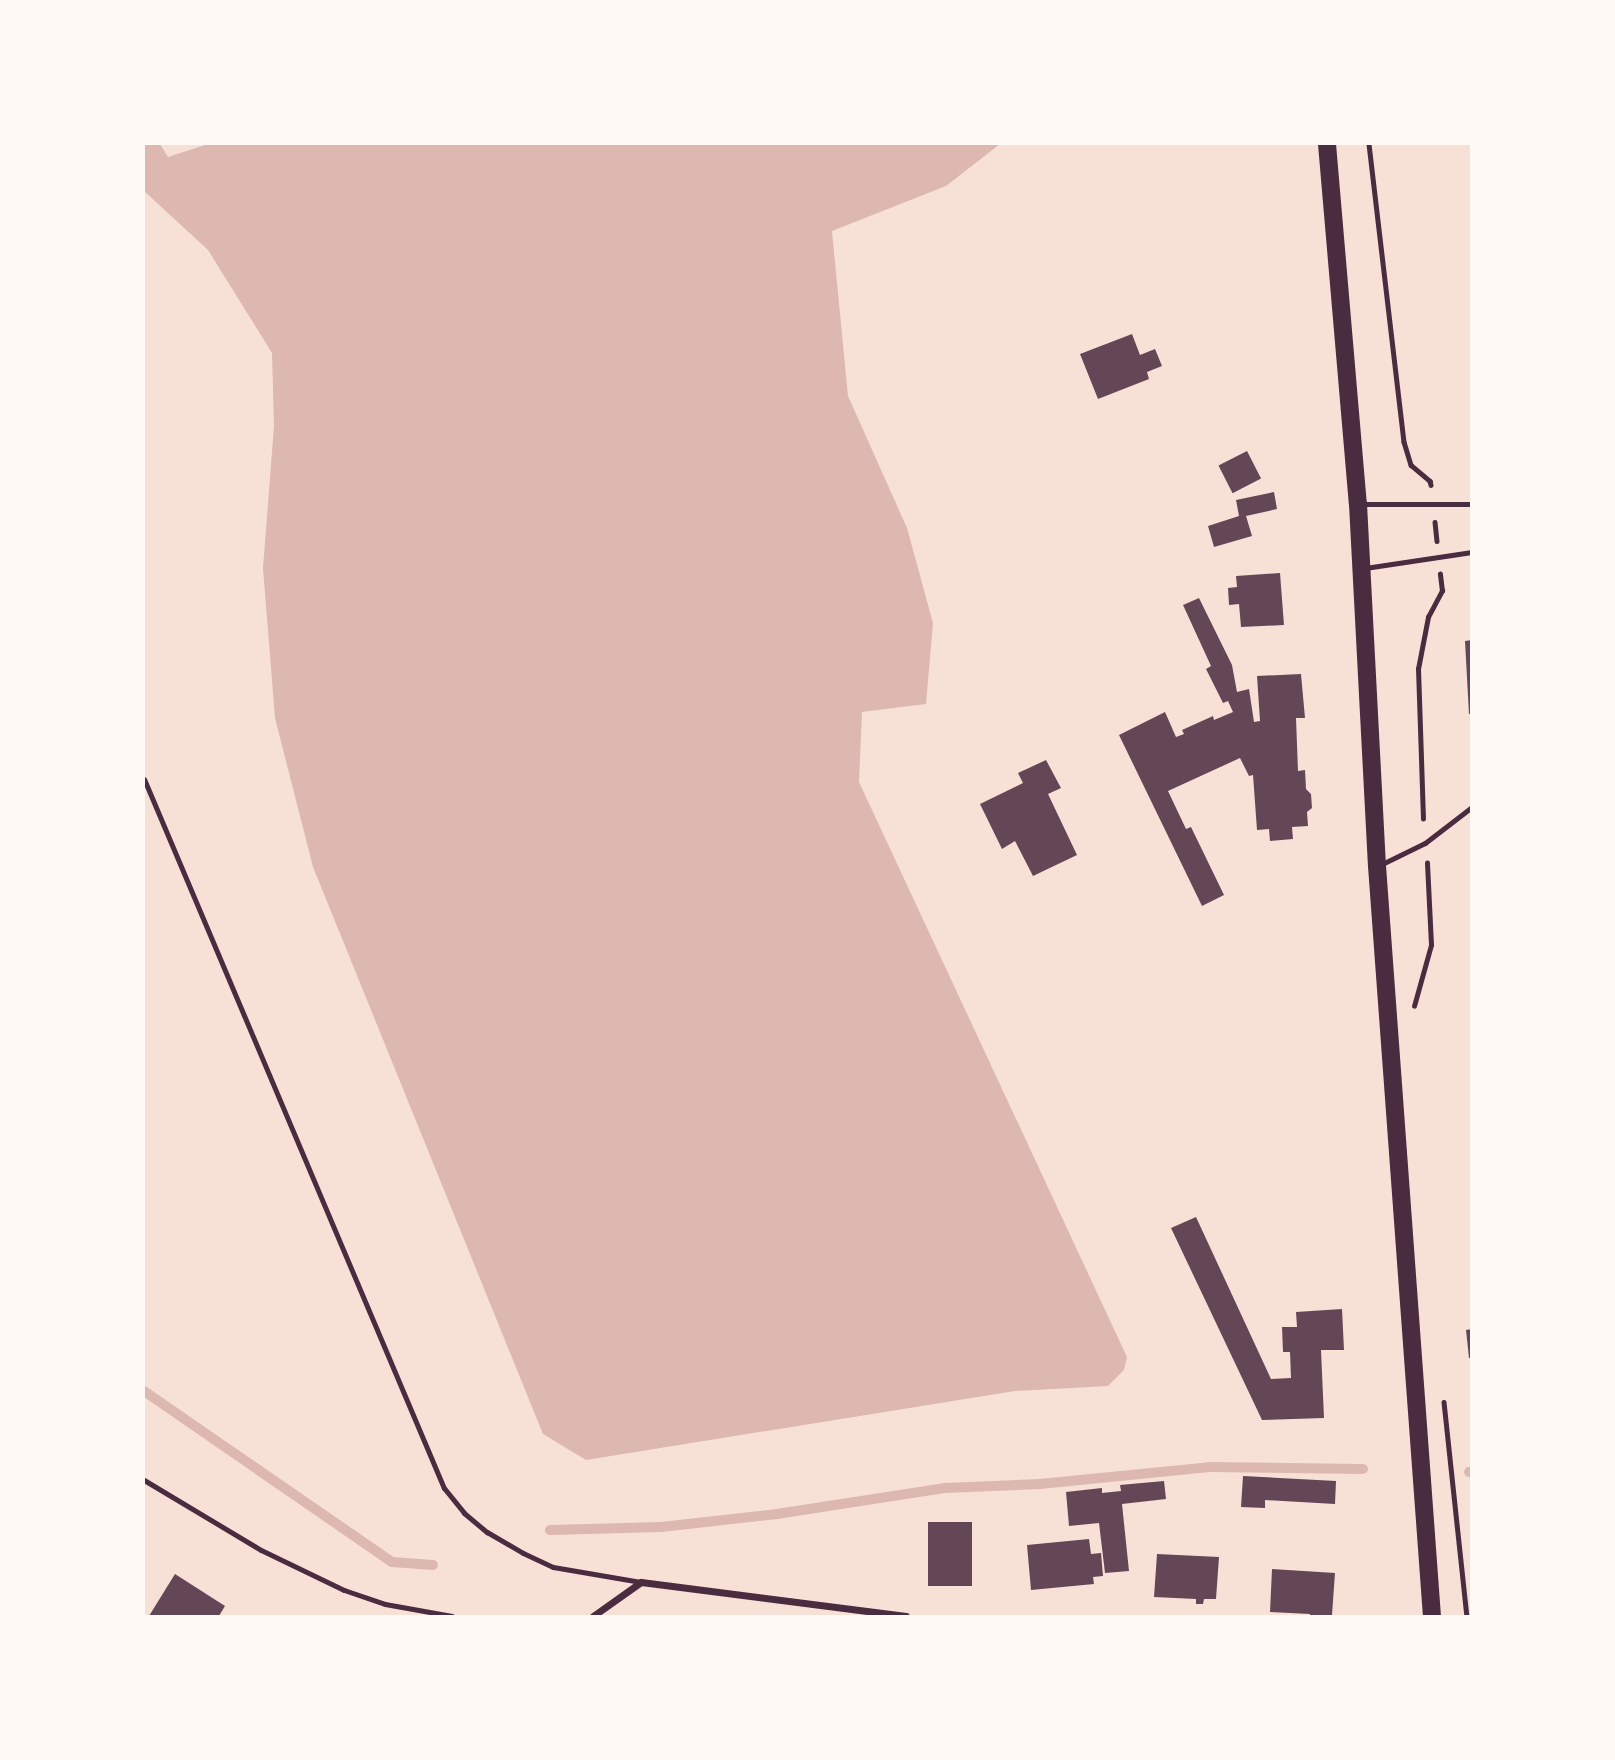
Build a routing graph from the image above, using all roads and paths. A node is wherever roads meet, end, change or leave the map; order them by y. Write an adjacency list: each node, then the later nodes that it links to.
1 (1327, 144): 4 (main road)
2 (1369, 144): 3 (path)
3 (1433, 503): 4 (lane); 5 (lane); 7 (path)
4 (1358, 504): 8 (main road)
5 (1472, 504)
6 (1472, 552): 7 (lane)
7 (1439, 559): 8 (lane); 11 (path)
8 (1362, 569): 12 (main road)
9 (144, 779): 16 (lane)
10 (1472, 807): 11 (lane)
11 (1425, 843): 12 (lane); 13 (path)
12 (1377, 866): 20 (main road)
13 (1413, 1011)
14 (1444, 1394): 21 (path)
15 (144, 1480): 17 (lane)
16 (641, 1582): 18 (street); 19 (street)
17 (452, 1616)
18 (593, 1616)
19 (906, 1616)
20 (1432, 1616)
21 (1467, 1616)

